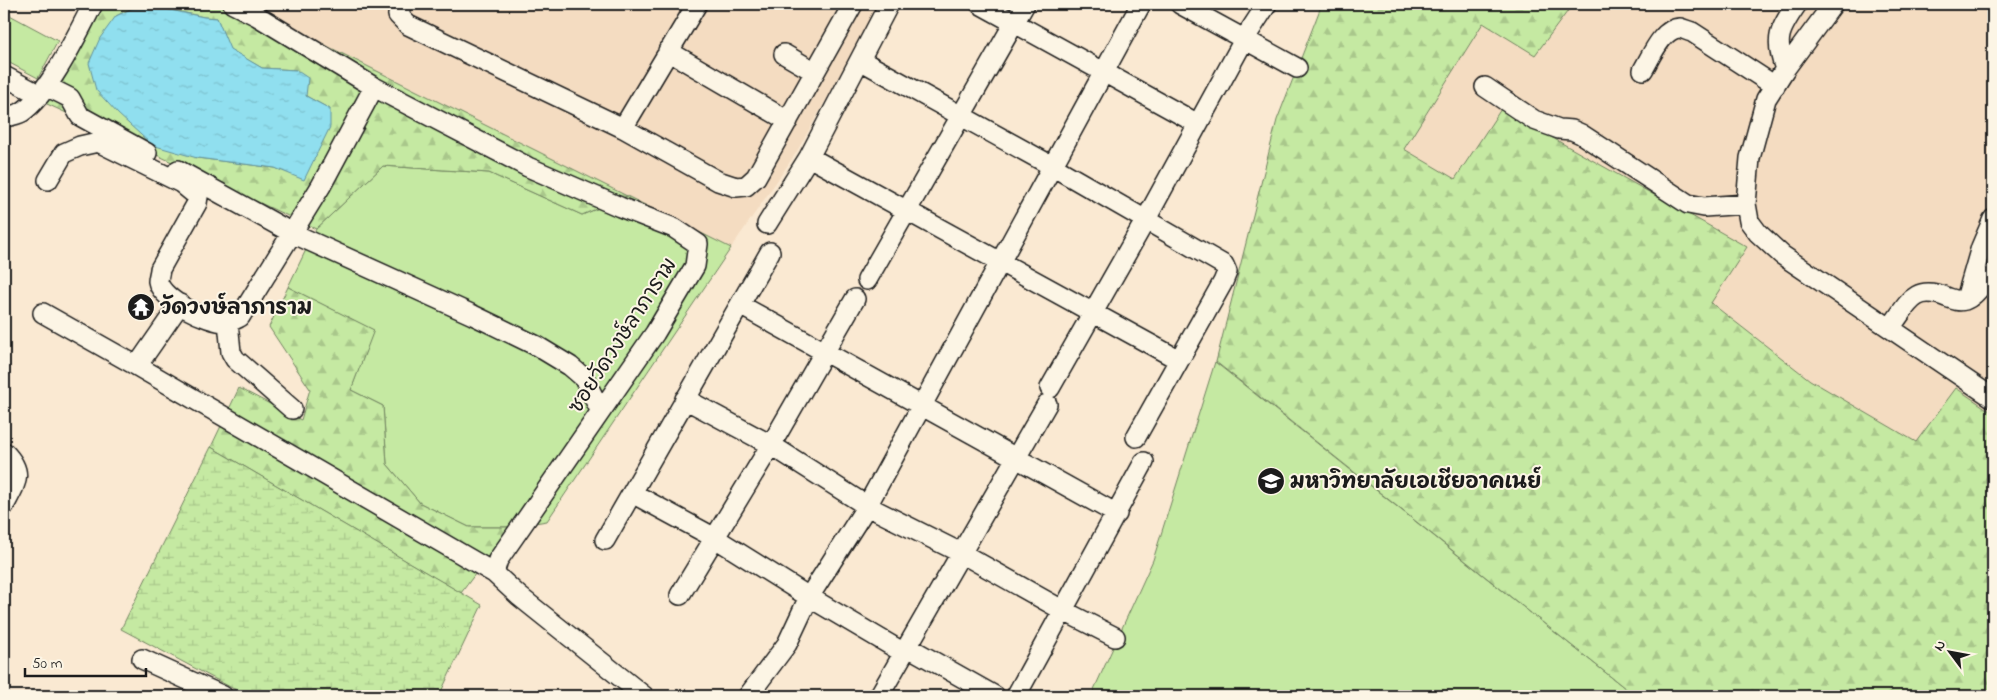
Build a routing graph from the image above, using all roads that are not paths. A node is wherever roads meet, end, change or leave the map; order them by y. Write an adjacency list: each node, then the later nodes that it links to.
1 (92, 4): 28 (street)
2 (232, 4): 26 (street, ซอยวัดวงษ์ลาภาราม)
3 (402, 4): 33 (street)
4 (697, 4): 16 (street)
5 (853, 4): 23 (street)
6 (889, 4): 18 (street)
7 (980, 4): 14 (street)
8 (1025, 4): 14 (street)
9 (1142, 4): 22 (street)
10 (1180, 4): 15 (street)
11 (1267, 4): 15 (street)
12 (1797, 4): 21 (street)
13 (1833, 4): 21 (street)
14 (1014, 23): 22 (street); 30 (street)
15 (1245, 38): 19 (street); 32 (street)
16 (668, 51): 31 (street); 33 (street)
17 (784, 54): 23 (street)
18 (860, 60): 30 (street); 34 (street)
19 (1297, 68)
20 (1643, 70): 25 (street)
21 (1785, 70): 25 (street)
22 (1104, 71): 32 (street); 35 (street)
23 (815, 72): 31 (street)
24 (4, 76): 28 (street)
25 (1775, 86): 37 (street)
26 (374, 87): 42 (street); 62 (street, ซอยวัดวงษ์ลาภาราม)
27 (1485, 87): 37 (street)
28 (43, 90): 29 (street); 42 (street)
29 (4, 117)
30 (960, 117): 35 (street); 38 (street)
31 (788, 121): 33 (street)
32 (1198, 124): 40 (street)
33 (623, 128)
34 (809, 157): 38 (street); 41 (street)
35 (1052, 166): 40 (street); 44 (street)
36 (48, 180): 49 (street)
37 (1746, 204): 54 (street)
38 (907, 210): 44 (street); 46 (street)
39 (1993, 219): 48 (street)
40 (1145, 221): 51 (street); 56 (street)
41 (767, 224)
42 (292, 233): 53 (street); 62 (street)
43 (770, 252): 50 (street)
44 (999, 263): 51 (street); 60 (street)
45 (1993, 274): 48 (street)
46 (867, 280)
47 (855, 299): 55 (street)
48 (1966, 300): 54 (street)
49 (180, 304): 53 (street); 57 (street)
50 (740, 305): 55 (street); 59 (street)
51 (1093, 312): 56 (street); 66 (street)
52 (43, 313): 57 (street)
53 (228, 322): 61 (street)
54 (1890, 328): 58 (street)
55 (825, 352): 60 (street); 64 (street)
56 (1179, 360): 63 (street)
57 (137, 366): 75 (street)
58 (1993, 398)
59 (685, 399): 64 (street); 68 (street)
60 (921, 407): 66 (street); 70 (street)
61 (292, 409)
62 (600, 410): 75 (street, ซอยวัดวงษ์ลาภาราม)
63 (1136, 437)
64 (771, 445): 70 (street); 72 (street)
65 (4, 452): 69 (street)
66 (1016, 458): 71 (street); 74 (street)
67 (1144, 462): 71 (street)
68 (632, 492): 72 (street); 73 (street)
69 (4, 506)
70 (867, 506): 74 (street); 77 (street)
71 (1117, 514): 78 (street)
72 (715, 538): 76 (street); 77 (street)
73 (605, 540)
74 (961, 553): 78 (street); 80 (street)
75 (494, 573): 83 (street)
76 (680, 595)
77 (809, 597): 80 (street); 84 (street)
78 (1064, 611): 79 (street); 87 (street)
79 (1115, 636)
80 (906, 650): 85 (street); 86 (street)
81 (142, 659): 82 (street)
82 (223, 696)
83 (644, 696)
84 (748, 696)
85 (879, 696)
86 (995, 696)
87 (1016, 696)

